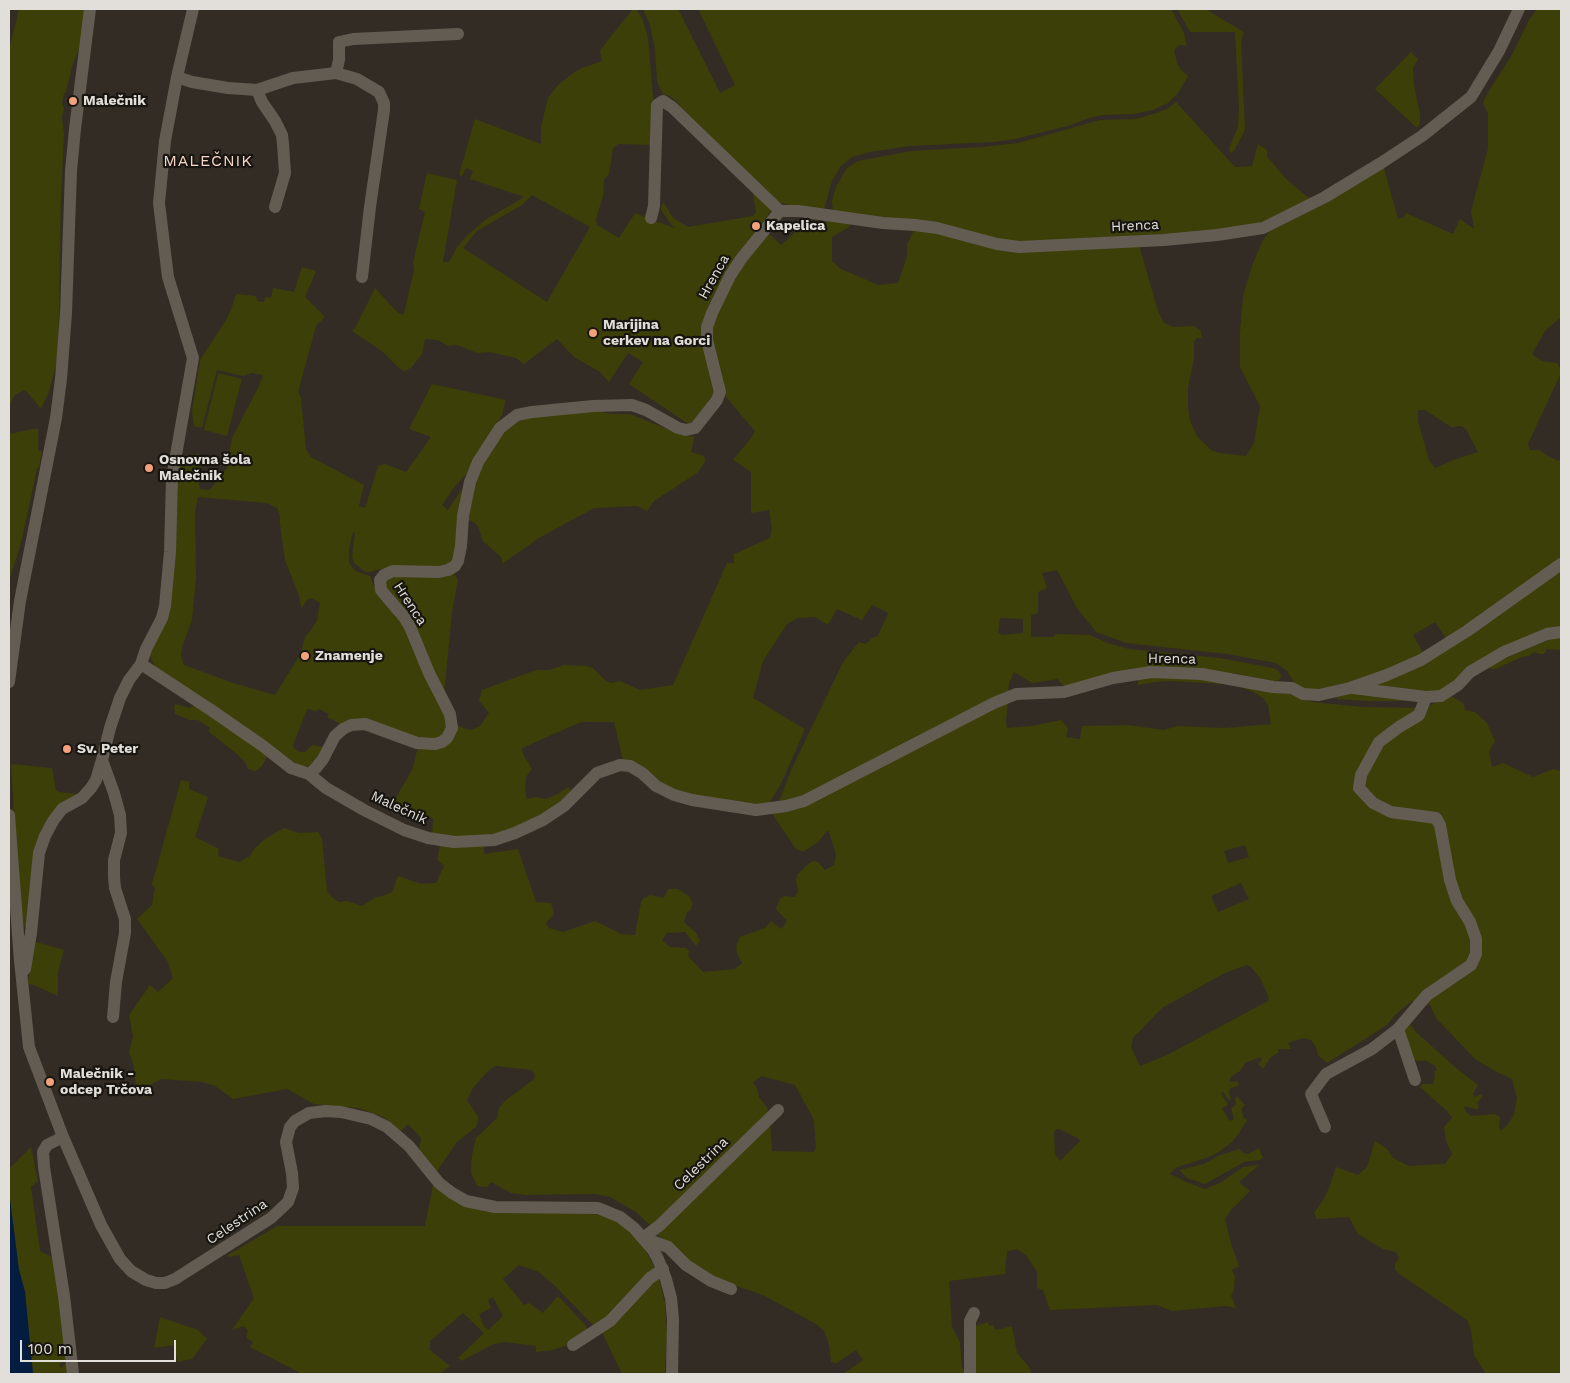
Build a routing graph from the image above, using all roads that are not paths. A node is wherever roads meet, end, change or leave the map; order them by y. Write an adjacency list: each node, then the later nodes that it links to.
1 (90, 9): 15 (street)
2 (194, 9): 6 (street)
3 (1520, 9): 9 (street, Hrenca)
4 (458, 34): 5 (street)
5 (336, 73): 7 (street); 11 (street)
6 (176, 77): 7 (street); 14 (street)
7 (257, 90): 8 (street)
8 (275, 207)
9 (780, 211): 10 (street); 19 (street, Hrenca)
10 (651, 218)
11 (362, 277)
12 (1561, 564): 16 (street, Hrenca)
13 (1561, 632): 17 (street)
14 (141, 664): 18 (street); 19 (street, Malečnik)
15 (9, 682)
16 (1350, 688): 17 (street); 20 (street, Hrenca)
17 (1426, 697): 24 (street)
18 (102, 760): 22 (street); 23 (street)
19 (309, 774): 20 (street, Malečnik)
20 (773, 809)
21 (9, 815): 22 (street)
22 (22, 978): 28 (street)
23 (113, 1017)
24 (1398, 1030): 25 (street); 27 (street)
25 (1415, 1080)
26 (778, 1110): 29 (street, Celestrina)
27 (1325, 1127)
28 (63, 1137): 29 (street, Celestrina); 34 (street)
29 (643, 1238): 30 (street, Celestrina); 31 (street, Celestrina)
30 (663, 1269): 33 (street); 35 (street, Celestrina)
31 (731, 1289)
32 (974, 1313): 36 (street)
33 (573, 1345)
34 (73, 1374)
35 (672, 1374)
36 (970, 1374)

